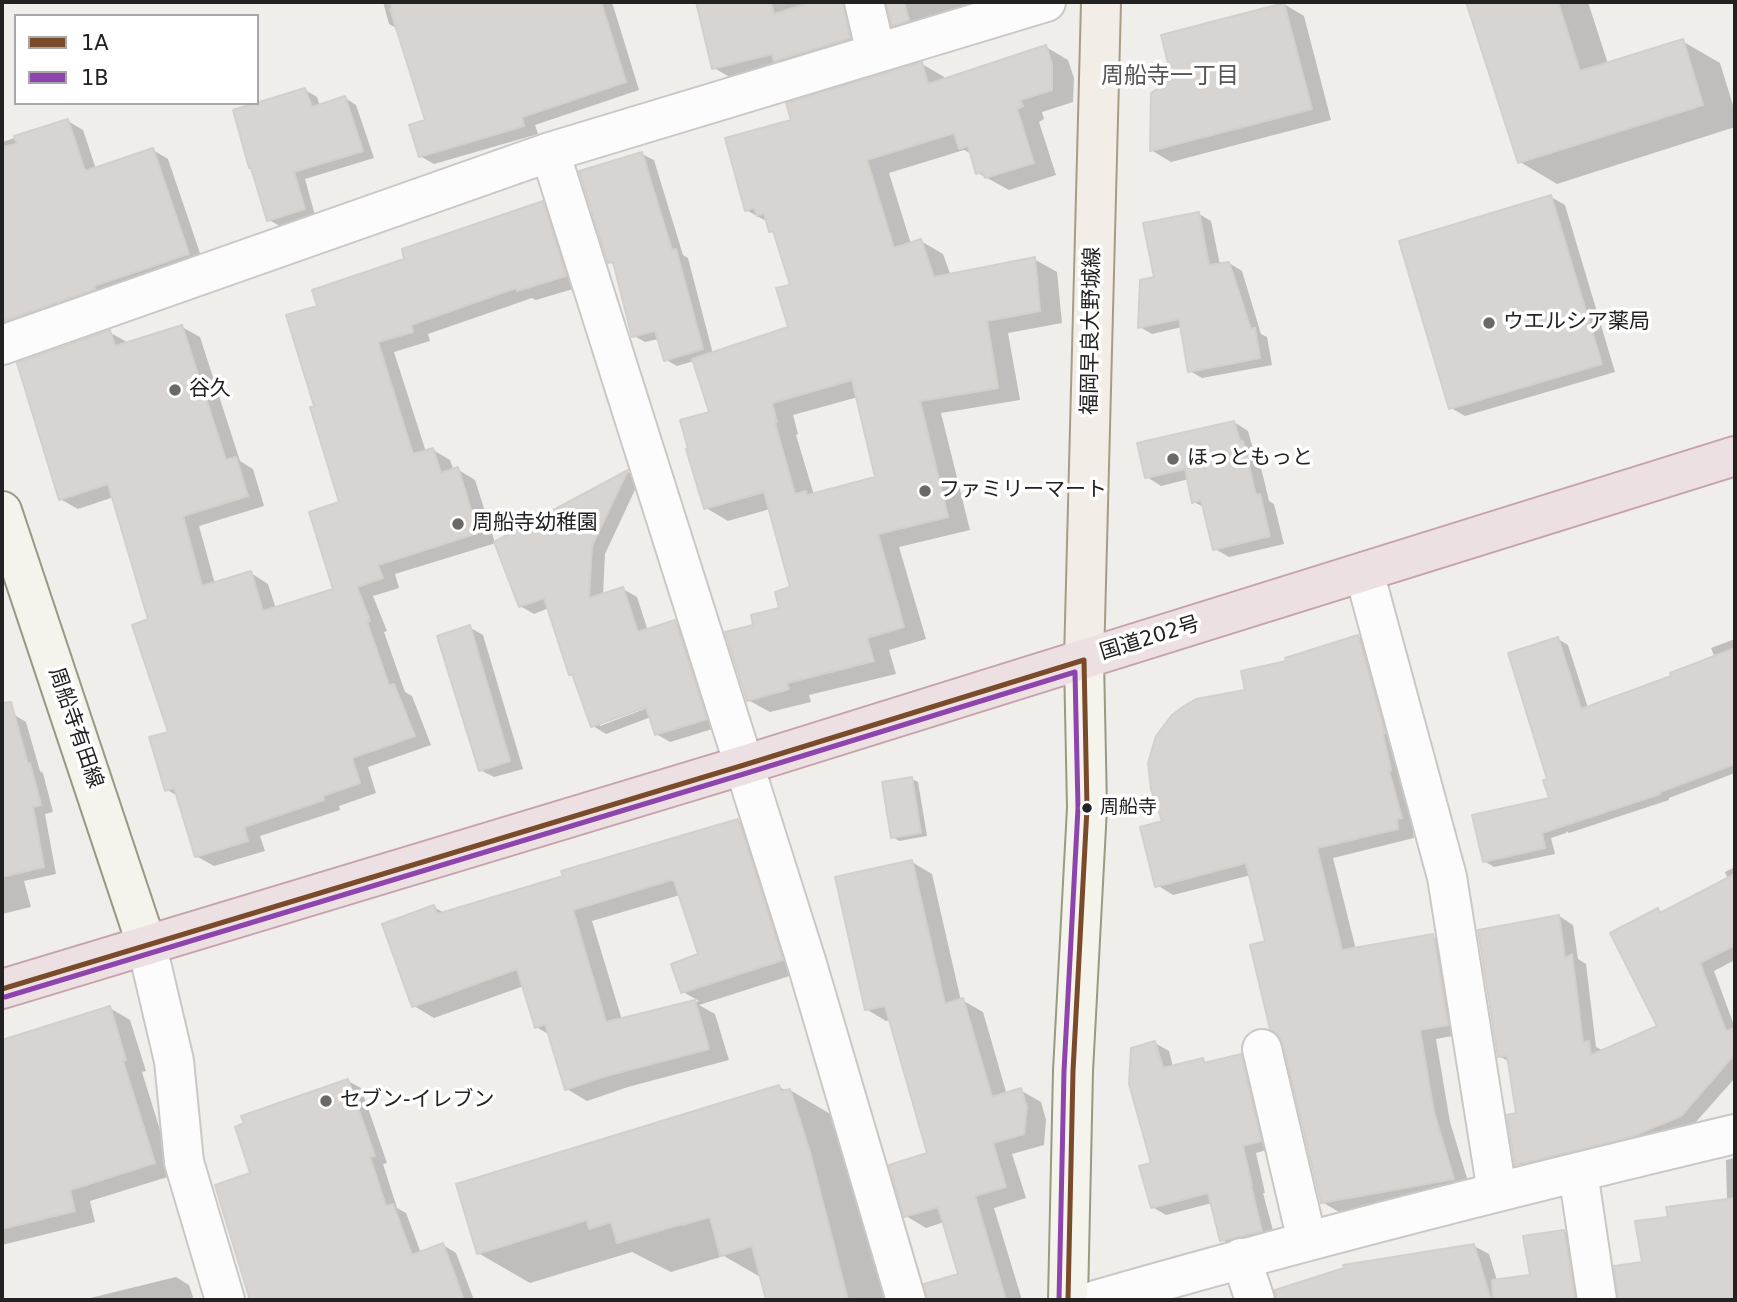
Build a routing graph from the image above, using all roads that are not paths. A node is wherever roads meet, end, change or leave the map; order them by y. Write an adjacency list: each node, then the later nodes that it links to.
1 (864, 2): 4 (street)
2 (1046, 2): 4 (street)
3 (1101, 2): 10 (main road, 福岡早良大野城線)
4 (876, 53): 5 (street)
5 (550, 152): 6 (street); 11 (street)
6 (2, 345)
7 (1735, 456): 9 (highway, 国道202号)
8 (2, 511): 12 (main road, 周船寺有田線)
9 (1364, 572): 10 (highway, 国道202号); 17 (street)
10 (1084, 660): 11 (highway, 国道202号); 22 (main road)
11 (744, 765): 12 (highway, 国道202号); 21 (street)
12 (148, 946): 13 (highway, 国道202号); 20 (street)
13 (2, 989)
14 (1262, 1049): 18 (street)
15 (1735, 1134): 16 (street)
16 (1578, 1172): 17 (street); 25 (street)
17 (1497, 1192): 18 (street)
18 (1307, 1241): 19 (street)
19 (1241, 1258): 23 (street); 24 (street)
20 (225, 1300)
21 (906, 1300)
22 (1068, 1300)
23 (1096, 1300)
24 (1255, 1300)
25 (1597, 1300)

